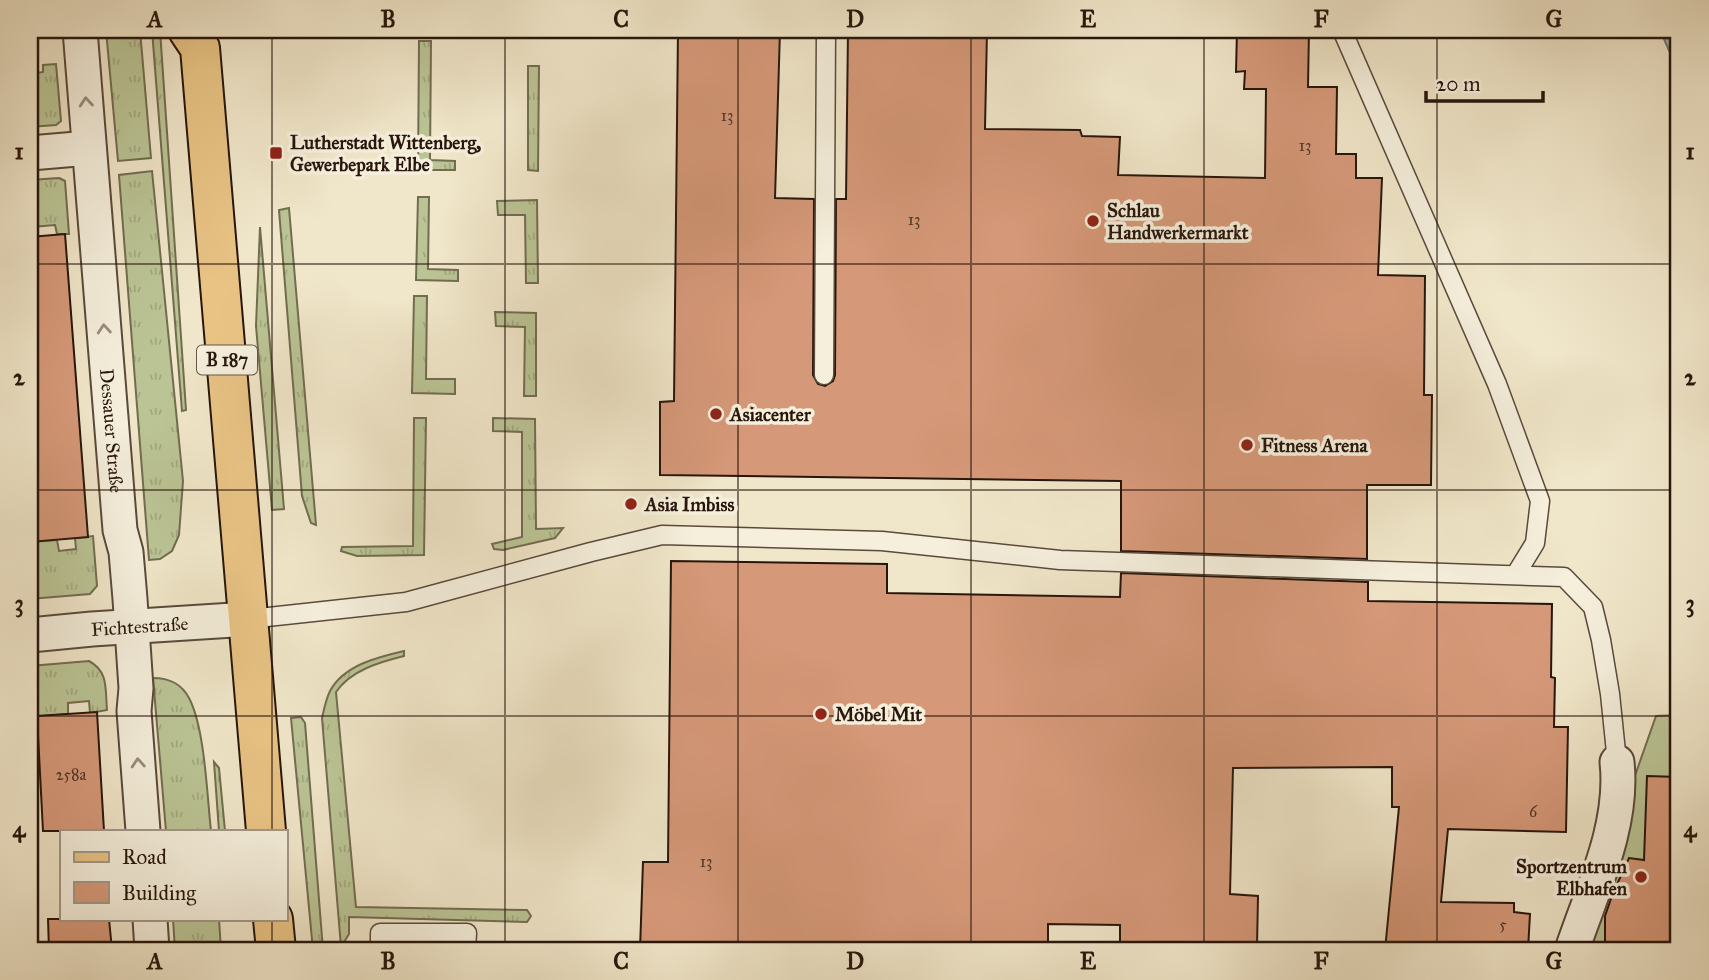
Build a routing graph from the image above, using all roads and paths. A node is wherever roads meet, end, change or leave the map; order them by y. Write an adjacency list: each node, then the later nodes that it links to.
1 (80, 30): 5 (street, Dessauer Straße, one-way to 1)
2 (826, 30): 7 (lane)
3 (1342, 30): 8 (lane)
4 (199, 36): 9 (main road, B 187)
5 (89, 148): 6 (street); 10 (street, Dessauer Straße, one-way to 5)
6 (30, 153)
7 (824, 375)
8 (1516, 574): 9 (lane); 12 (lane)
9 (249, 619): 10 (street, Fichtestraße); 14 (main road, B 187)
10 (132, 627): 11 (street, Fichtestraße); 13 (street, Dessauer Straße, one-way to 10)
11 (30, 635)
12 (1617, 761): 21 (street)
13 (143, 830)
14 (266, 830)
15 (150, 920): 17 (street)
16 (273, 920): 18 (main road)
17 (152, 950)
18 (276, 950)
19 (380, 950): 20 (lane)
20 (466, 950)
21 (1572, 950)

